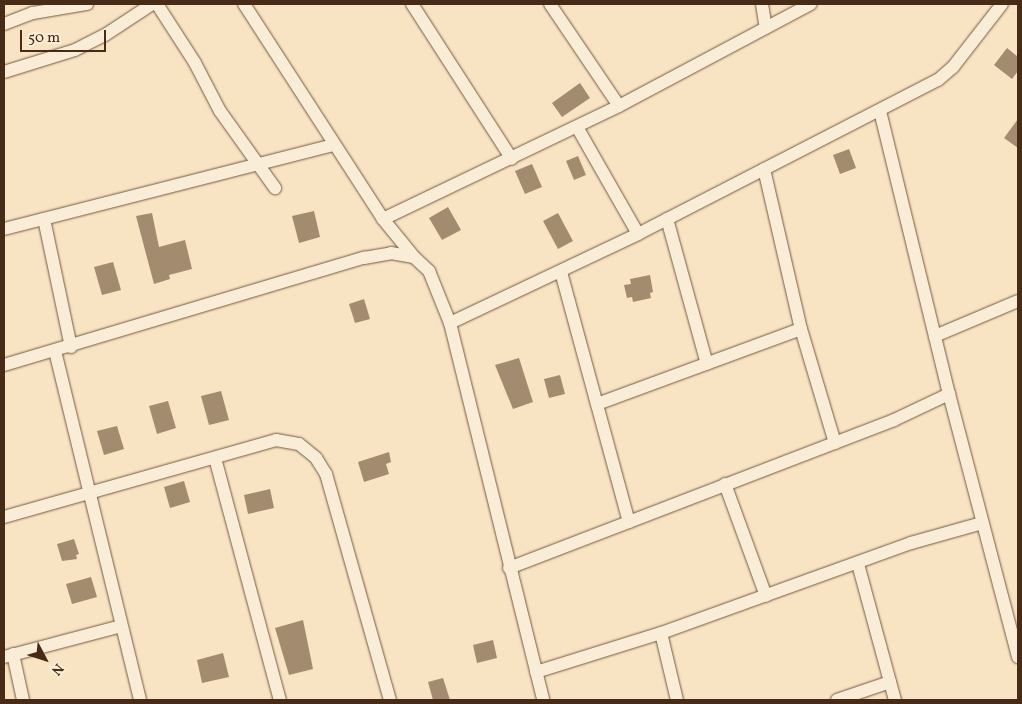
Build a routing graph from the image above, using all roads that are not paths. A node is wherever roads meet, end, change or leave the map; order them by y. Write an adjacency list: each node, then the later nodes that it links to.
1 (87, 4): 10 (street)
2 (152, 4): 12 (street)
3 (157, 4): 18 (street)
4 (244, 4): 16 (street)
5 (412, 4): 17 (street)
6 (762, 4): 11 (street)
7 (811, 4): 11 (street)
8 (1002, 4): 14 (street)
9 (557, 7): 13 (street)
10 (4, 24)
11 (766, 28): 13 (street)
12 (4, 72)
13 (619, 106): 15 (street)
14 (880, 111): 19 (street); 31 (street)
15 (577, 127): 17 (street); 25 (street)
16 (333, 145): 18 (street); 22 (street)
17 (512, 159): 22 (street)
18 (257, 162): 20 (street); 21 (street)
19 (764, 169): 23 (street); 30 (street)
20 (275, 188)
21 (44, 219): 24 (street); 32 (street)
22 (383, 219): 26 (street)
23 (667, 219): 25 (street); 34 (street)
24 (4, 229)
25 (638, 234): 27 (street)
26 (414, 256): 29 (street); 32 (street)
27 (561, 272): 29 (street); 37 (street)
28 (1018, 301): 31 (street)
29 (450, 323): 46 (street)
30 (801, 329): 34 (street); 38 (street)
31 (935, 336): 36 (street)
32 (71, 347): 33 (street)
33 (55, 351): 35 (street); 41 (street)
34 (707, 364): 37 (street)
35 (4, 365)
36 (949, 394): 38 (street); 44 (street)
37 (597, 404): 43 (street)
38 (835, 443): 40 (street)
39 (215, 458): 41 (street); 56 (street); 57 (street)
40 (725, 484): 43 (street); 47 (street)
41 (91, 492): 42 (street); 48 (street)
42 (4, 517)
43 (629, 522): 46 (street)
44 (982, 523): 45 (street); 51 (street)
45 (858, 564): 47 (street); 53 (street)
46 (509, 568): 52 (street)
47 (766, 596): 49 (street)
48 (121, 626): 50 (street); 55 (street)
49 (660, 633): 52 (street); 59 (street)
50 (8, 656): 54 (street)
51 (1018, 657)
52 (536, 672): 58 (street)
53 (890, 682): 60 (street); 61 (street)
54 (23, 700)
55 (140, 700)
56 (280, 700)
57 (390, 700)
58 (543, 700)
59 (677, 700)
60 (837, 700)
61 (895, 700)

